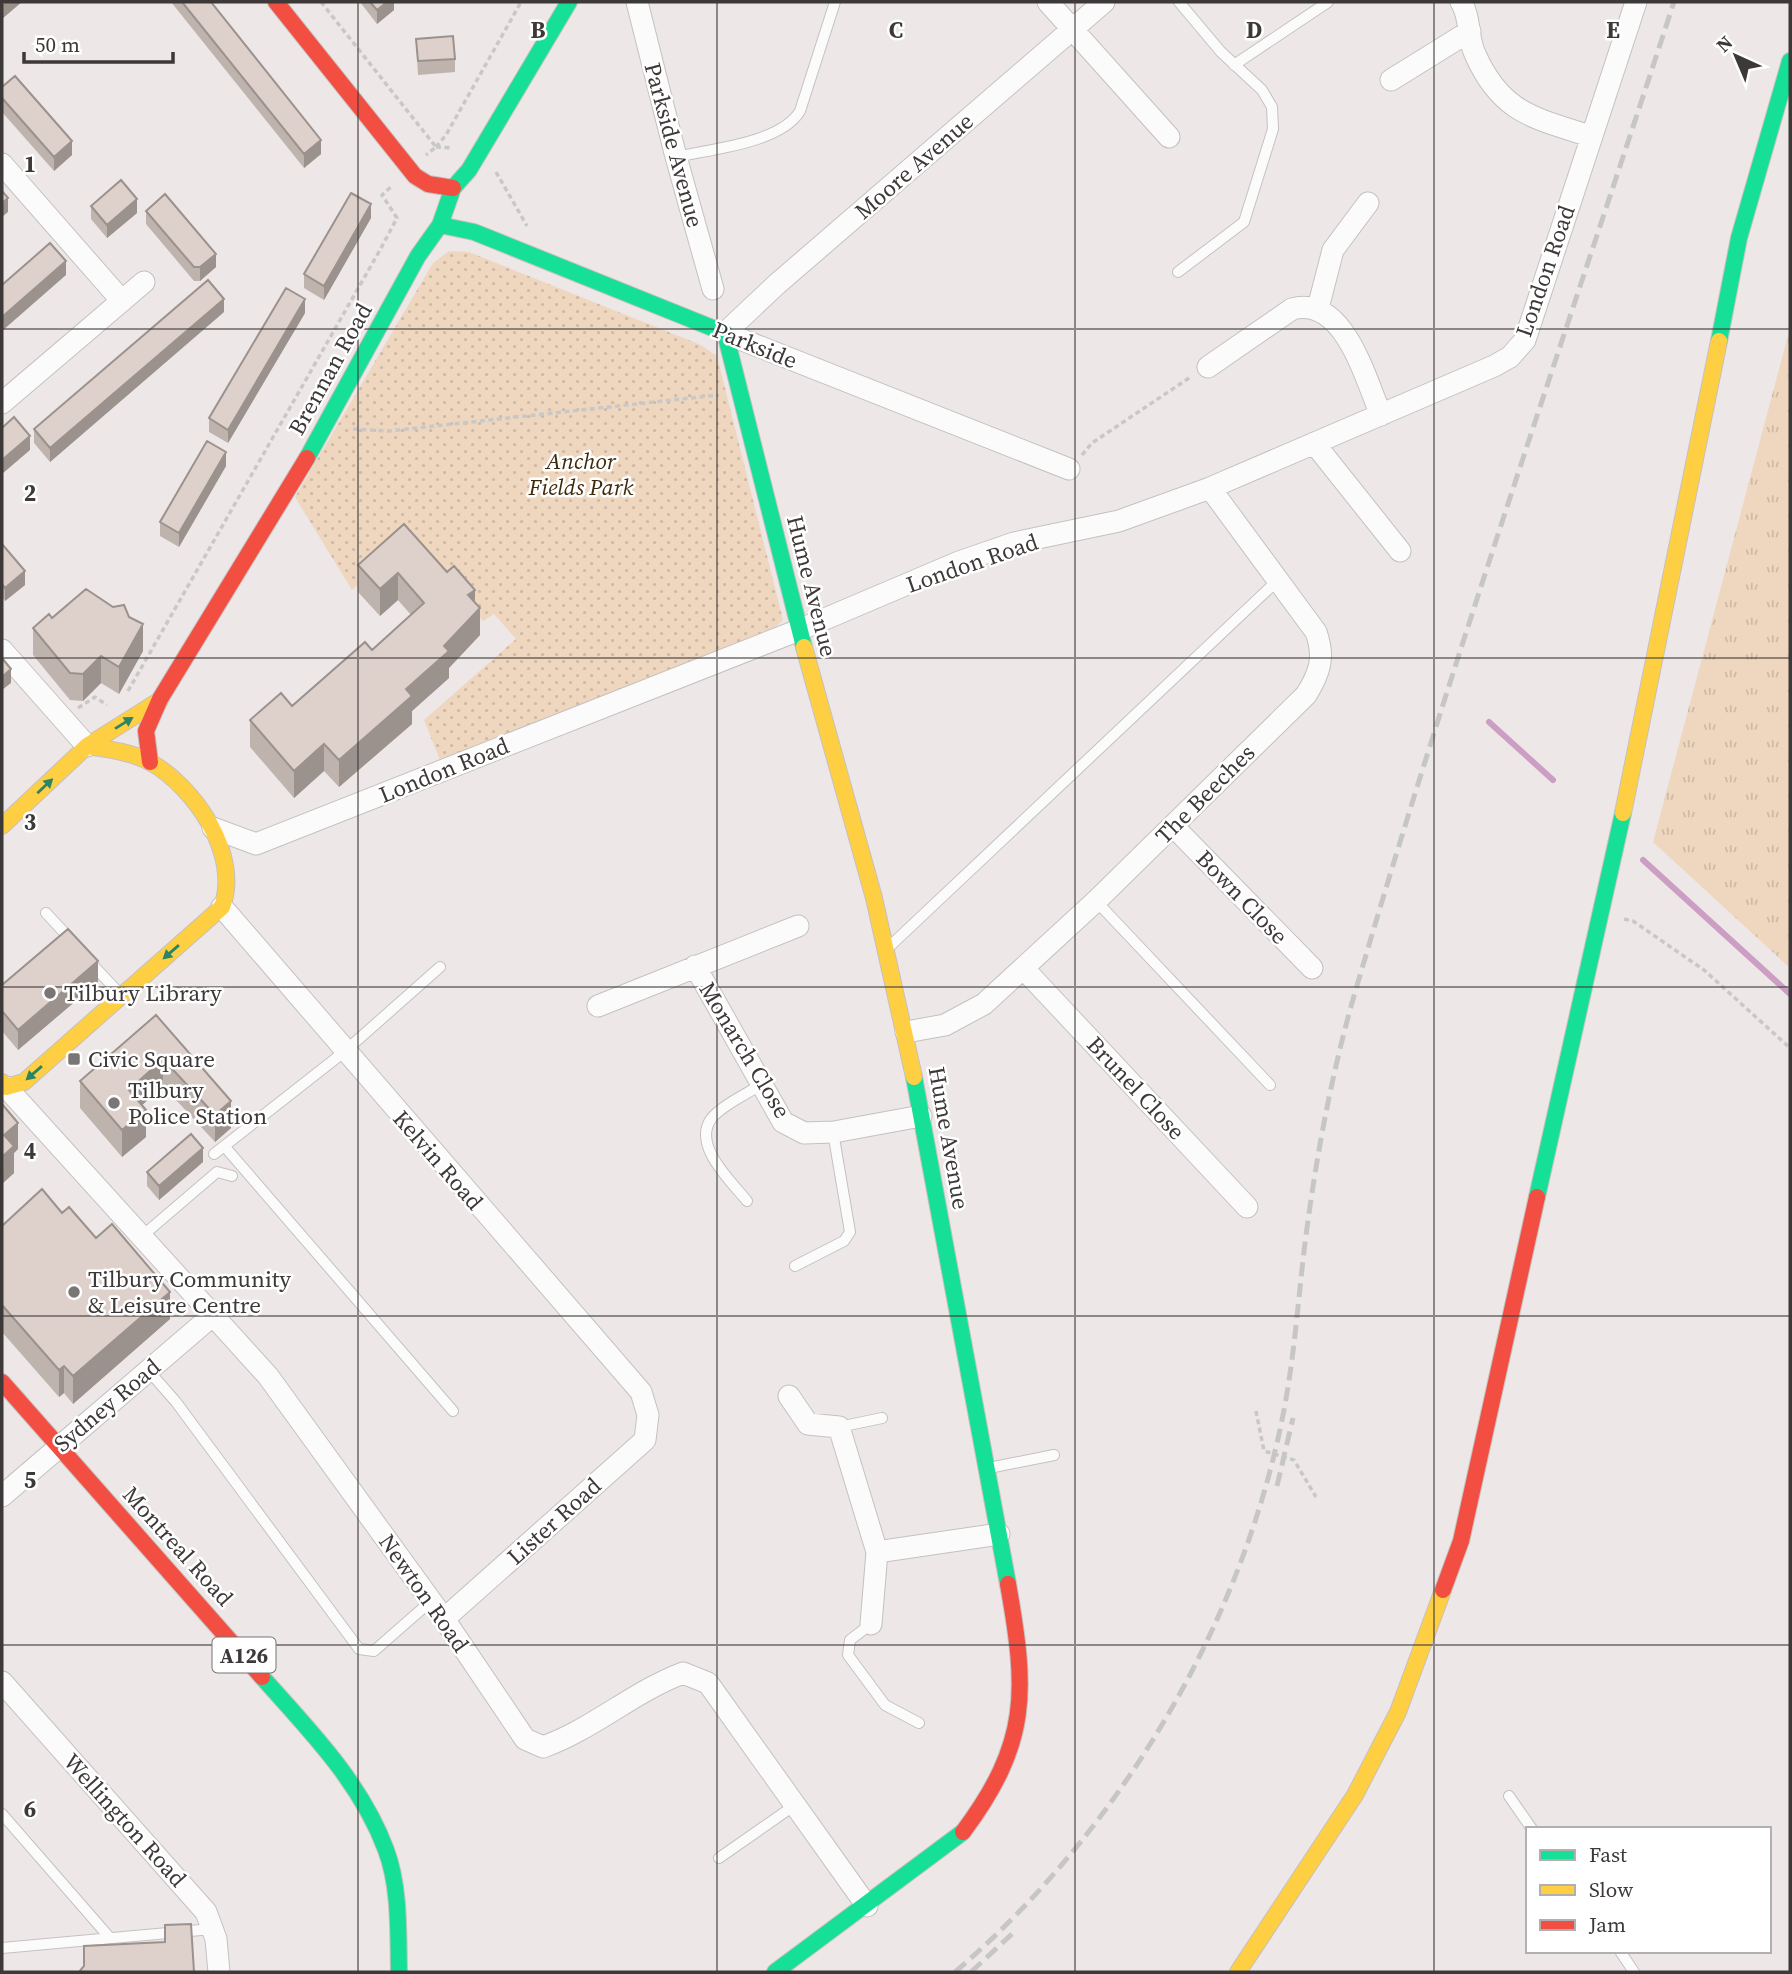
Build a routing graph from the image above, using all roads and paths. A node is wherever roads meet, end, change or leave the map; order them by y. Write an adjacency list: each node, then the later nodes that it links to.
1 (275, 2): 27 (street)
2 (321, 2): 20 (path)
3 (521, 2): 20 (path)
4 (569, 2): 27 (street, Brennan Road)
5 (637, 2): 22 (street, Parkside Avenue)
6 (835, 2): 22 (lane)
7 (1048, 2): 13 (street)
8 (1104, 2): 13 (street, Moore Avenue)
9 (1180, 2): 16 (lane)
10 (1328, 2): 16 (lane)
11 (1461, 2): 14 (street)
12 (1636, 2): 18 (street, London Road)
13 (1072, 30): 19 (street); 36 (street, Moore Avenue)
14 (1470, 31): 17 (street); 18 (street)
15 (1790, 61): 121 (street)
16 (1234, 65): 31 (lane)
17 (1391, 80)
18 (1590, 136): 40 (street, London Road)
19 (1169, 137)
20 (436, 147): 21 (path); 23 (path)
21 (455, 148)
22 (676, 157): 33 (street, Parkside Avenue)
23 (421, 160)
24 (490, 160): 30 (path)
25 (2, 164): 34 (street)
26 (398, 181): 49 (path)
27 (453, 188): 29 (street, Brennan Road)
28 (1368, 203): 35 (street)
29 (440, 225): 36 (street, Parkside); 41 (street, Brennan Road)
30 (527, 227)
31 (1178, 272)
32 (144, 282): 34 (street)
33 (713, 289)
34 (122, 301): 39 (street)
35 (1318, 307): 37 (street); 40 (street)
36 (725, 333): 38 (street, Hume Avenue); 43 (street, Parkside)
37 (1208, 367): 43 (path)
38 (740, 392): 41 (path); 47 (street, Hume Avenue)
39 (2, 403)
40 (1381, 415): 42 (street, London Road)
41 (327, 424): 50 (street, Brennan Road)
42 (1314, 443): 44 (street, London Road); 45 (street)
43 (1069, 469)
44 (1210, 488): 46 (street, The Beeches); 47 (street, London Road)
45 (1400, 551)
46 (1278, 580): 56 (street, The Beeches); 65 (lane)
47 (799, 630): 58 (street, London Road); 65 (street, Hume Avenue)
48 (2, 650): 53 (street)
49 (127, 693)
50 (160, 699): 53 (street, one-way to 50); 54 (street, Brennan Road)
51 (111, 708): 52 (path)
52 (72, 713)
53 (87, 746): 54 (street); 55 (street, one-way to 53)
54 (150, 762): 57 (street)
55 (2, 826)
56 (1173, 826): 60 (street, The Beeches); 68 (street, Bown Close)
57 (213, 828): 58 (street); 59 (street)
58 (256, 844): 59 (street)
59 (228, 884): 61 (street)
60 (1096, 901): 69 (street, The Beeches); 77 (lane)
61 (222, 907): 70 (street, one-way to 70); 74 (street, Kelvin Road)
62 (46, 913): 70 (lane)
63 (1622, 919): 73 (path)
64 (798, 926): 67 (street, Monarch Close)
65 (887, 949): 72 (street, Hume Avenue)
66 (440, 967): 74 (lane)
67 (695, 967): 71 (street, Monarch Close); 76 (street, Monarch Close)
68 (1312, 968)
69 (1024, 969): 72 (street, The Beeches); 84 (street, Brunel Close)
70 (121, 996): 75 (street, one-way to 75)
71 (598, 1006)
72 (906, 1032): 78 (street, Hume Avenue)
73 (1790, 1048)
74 (344, 1052): 80 (lane); 93 (street, Kelvin Road)
75 (4, 1084): 85 (street, Newton Road)
76 (762, 1084): 79 (street, Monarch Close); 83 (lane)
77 (1270, 1085)
78 (921, 1116): 79 (street, Monarch Close); 98 (street, Hume Avenue)
79 (833, 1132): 86 (lane)
80 (225, 1147): 81 (lane); 92 (lane)
81 (214, 1154)
82 (233, 1176): 85 (lane)
83 (747, 1201)
84 (1247, 1207)
85 (141, 1237): 87 (street, Newton Road)
86 (795, 1266)
87 (212, 1316): 88 (street, Sydney Road); 103 (street, Newton Road)
88 (148, 1370): 96 (street, Sydney Road); 103 (lane)
89 (2, 1381): 96 (street, Montreal Road / A126)
90 (789, 1396): 95 (street)
91 (1256, 1410): 100 (path)
92 (453, 1411)
93 (648, 1415): 104 (street, Lister Road)
94 (882, 1418): 95 (lane)
95 (839, 1427): 102 (street)
96 (59, 1446): 99 (street, Sydney Road); 119 (street, Montreal Road / A126)
97 (1054, 1455): 98 (lane)
98 (987, 1469): 101 (street, Hume Avenue)
99 (2, 1496)
100 (1316, 1497)
101 (999, 1534): 102 (street); 113 (street, Hume Avenue)
102 (877, 1552): 105 (street)
103 (431, 1601): 104 (street, Newton Road)
104 (444, 1619): 109 (street, Newton Road)
105 (871, 1624): 107 (lane)
106 (2, 1682): 114 (street, Wellington Road)
107 (919, 1723)
108 (1509, 1797): 111 (lane)
109 (794, 1805): 112 (lane); 113 (street, Newton Road)
110 (2, 1814): 115 (lane)
111 (1531, 1827)
112 (719, 1858)
113 (867, 1906): 120 (street, Hume Avenue)
114 (212, 1929): 115 (lane); 118 (street, Wellington Road)
115 (110, 1938): 116 (lane)
116 (2, 1948)
117 (1621, 1953): 122 (lane)
118 (219, 1972)
119 (399, 1972)
120 (775, 1972)
121 (1238, 1972)
122 (1634, 1972)

